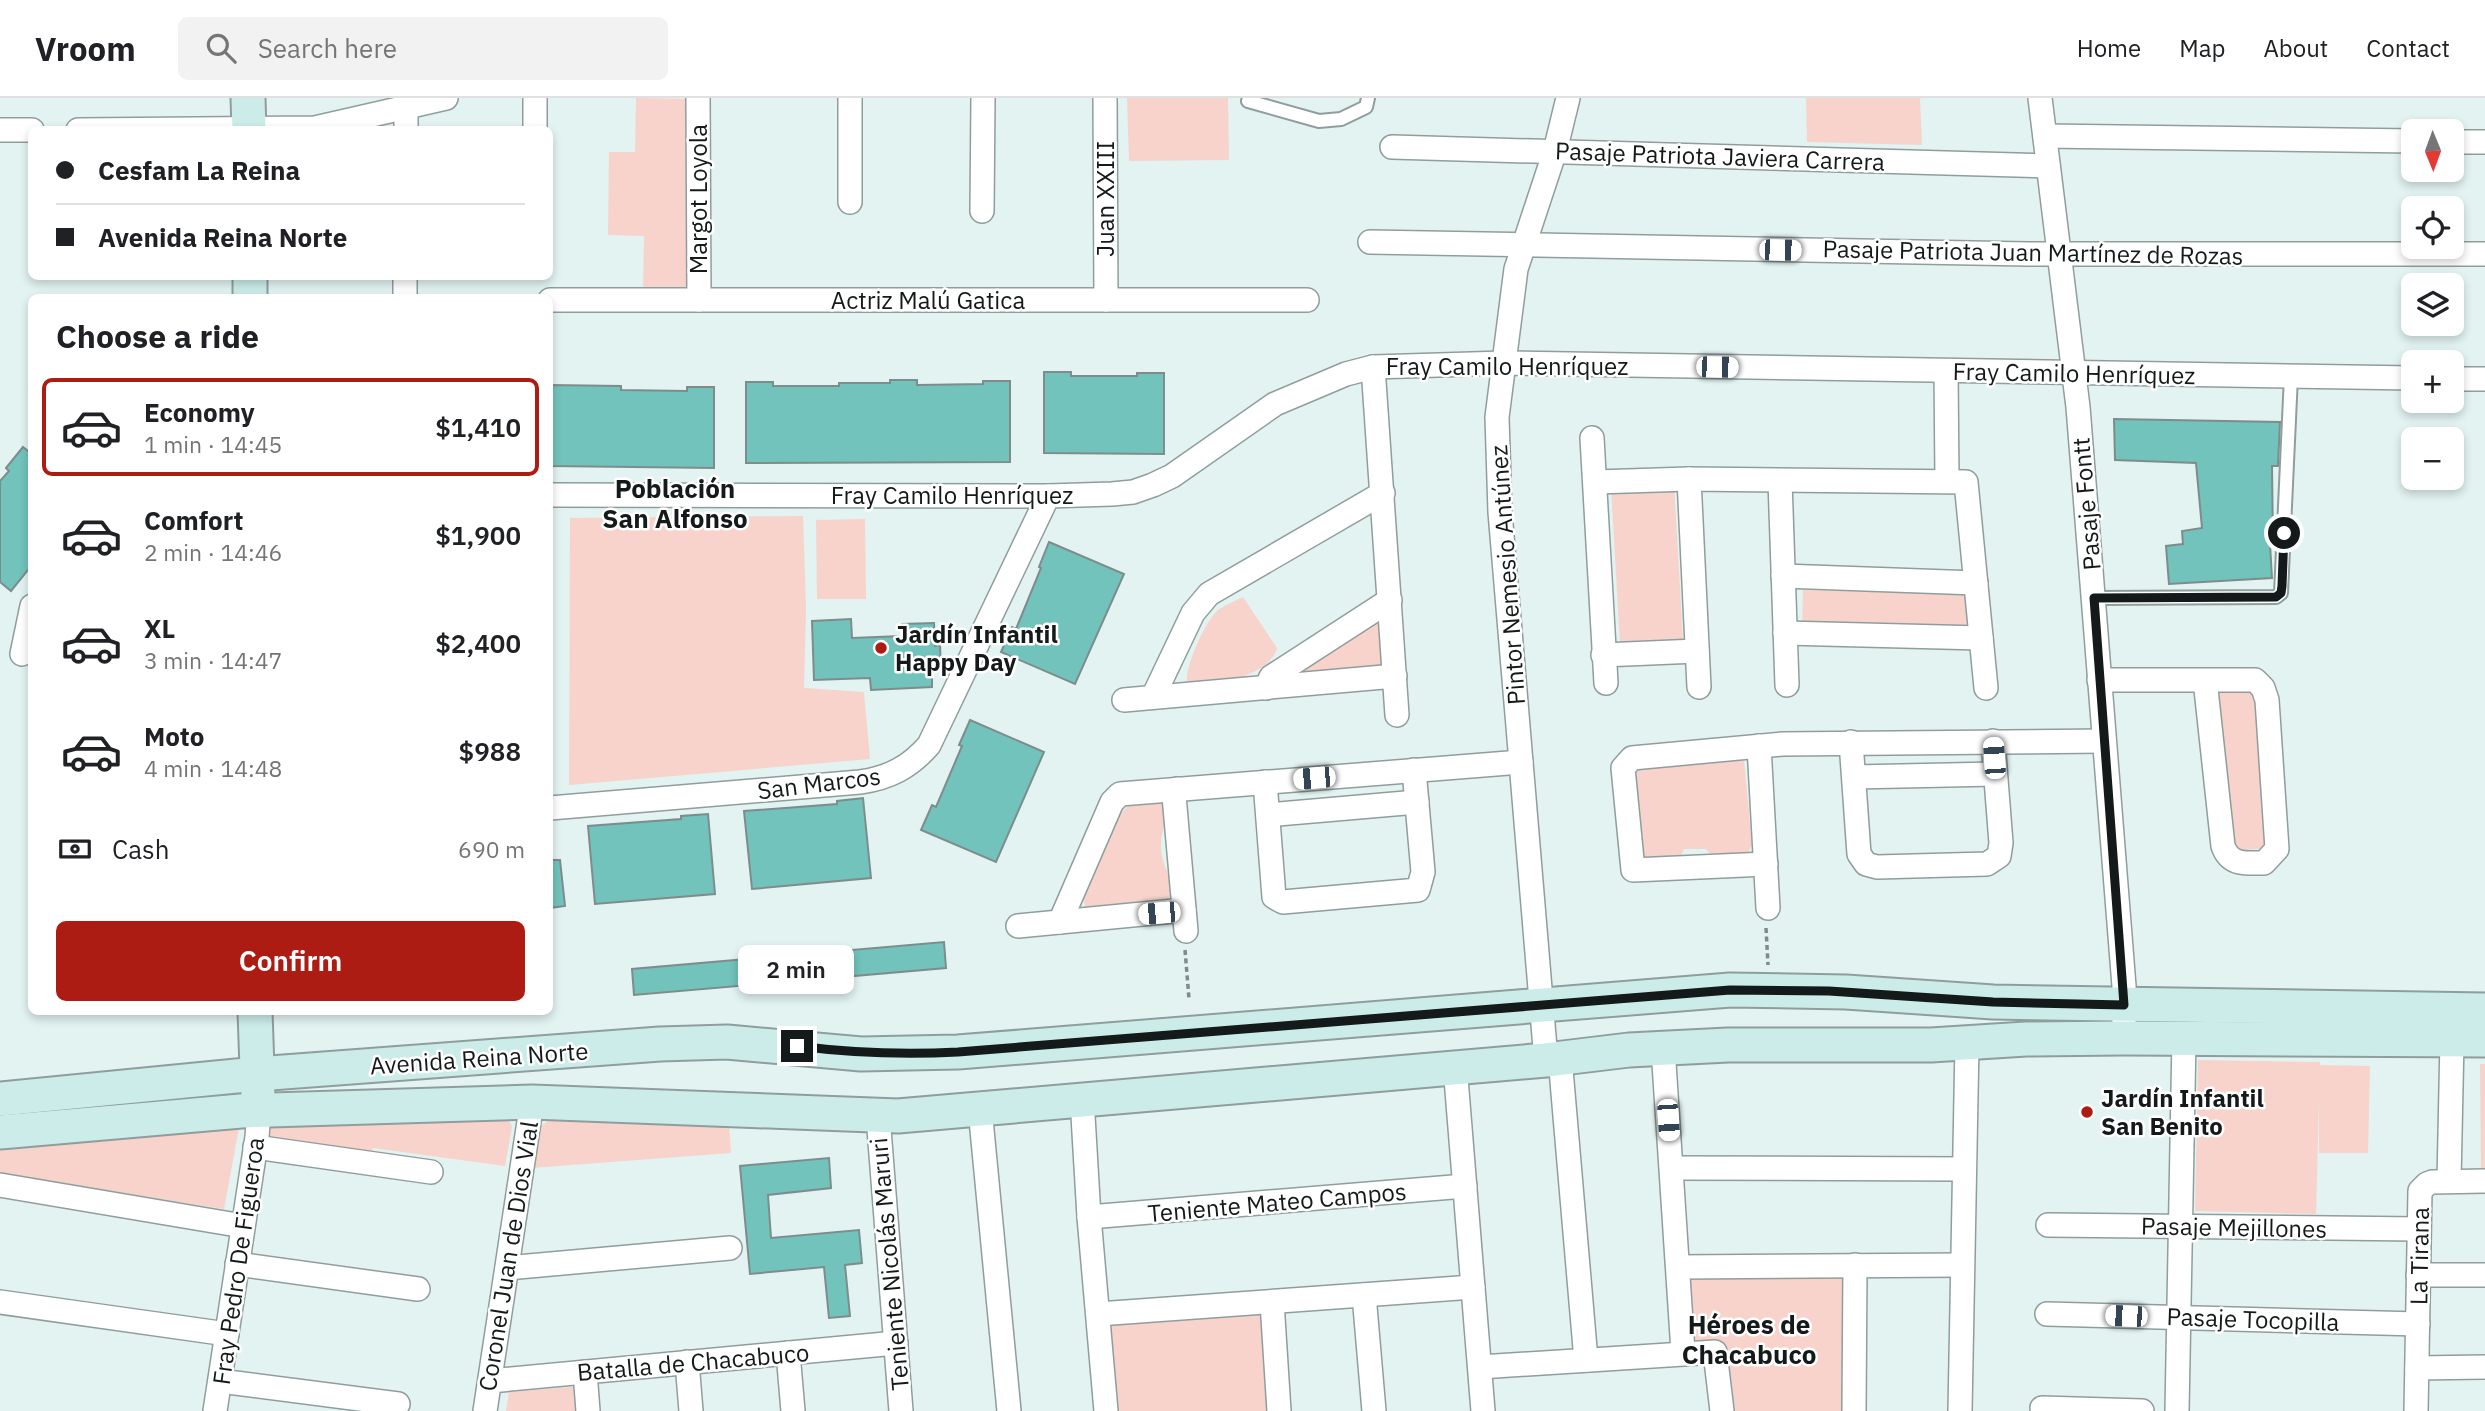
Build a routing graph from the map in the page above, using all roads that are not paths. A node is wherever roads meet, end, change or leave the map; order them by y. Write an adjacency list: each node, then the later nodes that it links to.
1 (248, 98): 13 (street)
2 (446, 98): 12 (street)
3 (535, 98): 15 (street)
4 (698, 98): 31 (street, Margot Loyola)
5 (850, 98): 25 (street)
6 (983, 98): 26 (street)
7 (1105, 98): 33 (street, Juan XXIII)
8 (1368, 98): 11 (lane)
9 (1568, 98): 23 (street, Pintor Nemesio Antúnez)
10 (2040, 98): 18 (street, Pasaje Fontt)
11 (1248, 102)
12 (406, 119): 14 (street)
13 (249, 126)
14 (335, 126)
15 (535, 126)
16 (0, 130): 17 (street)
17 (28, 130)
18 (2045, 136): 19 (street); 24 (street, Pasaje Fontt)
19 (2401, 141)
20 (2464, 142): 21 (street)
21 (2485, 142)
22 (1392, 147): 23 (street, Pasaje Patriota Javiera Carrera)
23 (1555, 151): 24 (street, Pasaje Patriota Javiera Carrera); 28 (street, Pintor Nemesio Antúnez)
24 (2048, 166): 29 (street, Pasaje Fontt)
25 (850, 202)
26 (982, 211)
27 (1370, 242): 28 (street, Pasaje Patriota Juan Martínez de Rozas)
28 (1523, 245): 29 (street, Pasaje Patriota Juan Martínez de Rozas); 35 (street, Pintor Nemesio Antúnez)
29 (2058, 254): 30 (street, Pasaje Patriota Juan Martínez de Rozas); 38 (street, Pasaje Fontt)
30 (2485, 254)
31 (699, 299): 32 (street, Actriz Malú Gatica); 33 (street, Actriz Malú Gatica)
32 (553, 300)
33 (1106, 300): 34 (street, Actriz Malú Gatica)
34 (1307, 300)
35 (1504, 363): 36 (street, Fray Camilo Henríquez); 37 (street, Fray Camilo Henríquez); 76 (street, Pintor Nemesio Antúnez)
36 (1373, 367): 48 (street); 50 (street, Fray Camilo Henríquez)
37 (1946, 370): 38 (street, Fray Camilo Henríquez); 46 (street)
38 (2074, 373): 39 (street, Fray Camilo Henríquez); 53 (street, Pasaje Fontt)
39 (2291, 376): 40 (street, Fray Camilo Henríquez); 53 (lane)
40 (2401, 378)
41 (2464, 379): 42 (street)
42 (2485, 379)
43 (1592, 438): 47 (street)
44 (1689, 479): 45 (street); 47 (street); 58 (street)
45 (1780, 481): 46 (street); 51 (street)
46 (1947, 481): 52 (street)
47 (1596, 482): 60 (street)
48 (1383, 493): 54 (street); 69 (street)
49 (553, 495): 50 (street, Fray Camilo Henríquez)
50 (1048, 496): 83 (street, San Marcos)
51 (1783, 576): 52 (street); 56 (street)
52 (1976, 583): 57 (street)
53 (2094, 598): 62 (street, Pasaje Fontt)
54 (1390, 600): 61 (street); 67 (street)
55 (28, 625): 59 (street)
56 (1785, 633): 57 (street); 65 (street)
57 (1981, 638): 68 (street)
58 (1697, 651): 60 (street); 66 (street)
59 (22, 654)
60 (1603, 655): 64 (street)
61 (1395, 676): 67 (street); 71 (street)
62 (2099, 680): 63 (street); 73 (street, Pasaje Fontt)
63 (2205, 680): 63 (street)
64 (1605, 683)
65 (1787, 685)
66 (1699, 687)
67 (1266, 688): 69 (street)
68 (1986, 688)
69 (1153, 698): 70 (street)
70 (1124, 700)
71 (1397, 715)
72 (1993, 741): 73 (street); 74 (street); 78 (street)
73 (2104, 741): 90 (street, Pasaje Fontt)
74 (1851, 742): 75 (street); 79 (street)
75 (1759, 746): 85 (street); 85 (street)
76 (1521, 762): 77 (street); 89 (street, Pintor Nemesio Antúnez)
77 (1414, 770): 80 (street); 82 (street)
78 (1995, 774): 79 (street); 79 (street)
79 (1854, 777)
80 (1265, 782): 81 (street); 84 (street)
81 (1177, 789): 87 (street); 87 (street)
82 (1417, 802): 84 (street); 84 (street)
83 (553, 808)
84 (1268, 815)
85 (1766, 864): 86 (street)
86 (1768, 908)
87 (1060, 922): 88 (street)
88 (1018, 926)
89 (1542, 1004): 90 (street, Avenida Reina Norte); 99 (street, Pintor Nemesio Antúnez); 101 (street, Avenida Reina Norte)
90 (2124, 1005): 91 (street, Avenida Reina Norte); 93 (street, Pasaje Fontt)
91 (2485, 1010)
92 (255, 1015): 101 (street)
93 (2124, 1038): 94 (street, Avenida Reina Norte); 97 (street, Avenida Reina Norte)
94 (2184, 1038): 95 (street, Avenida Reina Norte); 120 (street)
95 (2452, 1040): 96 (street, Avenida Reina Norte); 113 (street, La Tirana)
96 (2485, 1040)
97 (1966, 1043): 98 (street, Avenida Reina Norte); 111 (street)
98 (1663, 1048): 99 (street, Avenida Reina Norte); 110 (street)
99 (1553, 1059): 100 (street, Avenida Reina Norte); 143 (street, Pintor Nemesio Antúnez)
100 (1455, 1066): 103 (street, Avenida Reina Norte); 116 (street)
101 (257, 1074): 102 (street, Avenida Reina Norte); 106 (street)
102 (0, 1099)
103 (1082, 1099): 105 (street, Avenida Reina Norte); 117 (street)
104 (532, 1102): 106 (street, Avenida Reina Norte); 107 (street, Avenida Reina Norte); 127 (street, Coronel Juan de Dios Vial)
105 (980, 1109): 107 (street, Avenida Reina Norte); 159 (street)
106 (258, 1110): 108 (street, Avenida Reina Norte); 109 (street, Fray Pedro De Figueroa)
107 (878, 1116): 140 (street, Teniente Nicolás Maruri)
108 (0, 1132)
109 (255, 1147): 112 (street); 119 (street, Fray Pedro De Figueroa)
110 (1672, 1168): 111 (street); 126 (street)
111 (1964, 1169): 125 (street)
112 (431, 1172)
113 (2449, 1181): 114 (street); 121 (street, La Tirana)
114 (2485, 1181)
115 (0, 1185): 119 (street)
116 (1465, 1186): 117 (street, Teniente Mateo Campos); 130 (street)
117 (1089, 1217): 135 (street)
118 (2048, 1225): 120 (street, Pasaje Mejillones)
119 (243, 1226): 123 (street, Fray Pedro De Figueroa)
120 (2180, 1226): 121 (street, Pasaje Mejillones); 137 (street)
121 (2419, 1229): 128 (street, La Tirana)
122 (730, 1248): 127 (street)
123 (237, 1264): 131 (street); 139 (street, Fray Pedro De Figueroa)
124 (1855, 1265): 125 (street); 126 (street); 165 (street)
125 (1962, 1265): 166 (street)
126 (1678, 1267): 141 (street)
127 (507, 1268): 150 (street, Coronel Juan de Dios Vial)
128 (2418, 1275): 129 (street); 138 (street, La Tirana)
129 (2485, 1275)
130 (1473, 1287): 132 (street); 145 (street)
131 (418, 1289)
132 (1364, 1295): 133 (street); 162 (street)
133 (1272, 1302): 135 (street); 161 (street)
134 (0, 1303): 139 (street)
135 (1098, 1314): 160 (street)
136 (2047, 1314): 137 (street, Pasaje Tocopilla)
137 (2179, 1317): 138 (street, Pasaje Tocopilla); 168 (street)
138 (2418, 1324): 147 (street, La Tirana)
139 (227, 1334): 149 (street, Fray Pedro De Figueroa)
140 (896, 1343): 142 (street, Batalla de Chacabuco); 158 (street, Teniente Nicolás Maruri)
141 (1683, 1352): 143 (street); 164 (street)
142 (788, 1353): 144 (street, Batalla de Chacabuco); 157 (street)
143 (1586, 1360): 145 (street)
144 (687, 1363): 148 (street, Batalla de Chacabuco); 156 (street)
145 (1480, 1367): 163 (street)
146 (2485, 1367): 147 (street)
147 (2417, 1368): 169 (street, La Tirana)
148 (585, 1372): 150 (street, Batalla de Chacabuco); 155 (street)
149 (220, 1381): 151 (street); 153 (street, Fray Pedro De Figueroa)
150 (490, 1381): 154 (street, Coronel Juan de Dios Vial)
151 (398, 1404)
152 (2042, 1408): 167 (street)
153 (215, 1411)
154 (485, 1411)
155 (588, 1411)
156 (691, 1411)
157 (793, 1411)
158 (901, 1411)
159 (1009, 1411)
160 (1106, 1411)
161 (1279, 1411)
162 (1374, 1411)
163 (1483, 1411)
164 (1722, 1411)
165 (1854, 1411)
166 (1960, 1411)
167 (2142, 1411)
168 (2177, 1411)
169 (2416, 1411)

